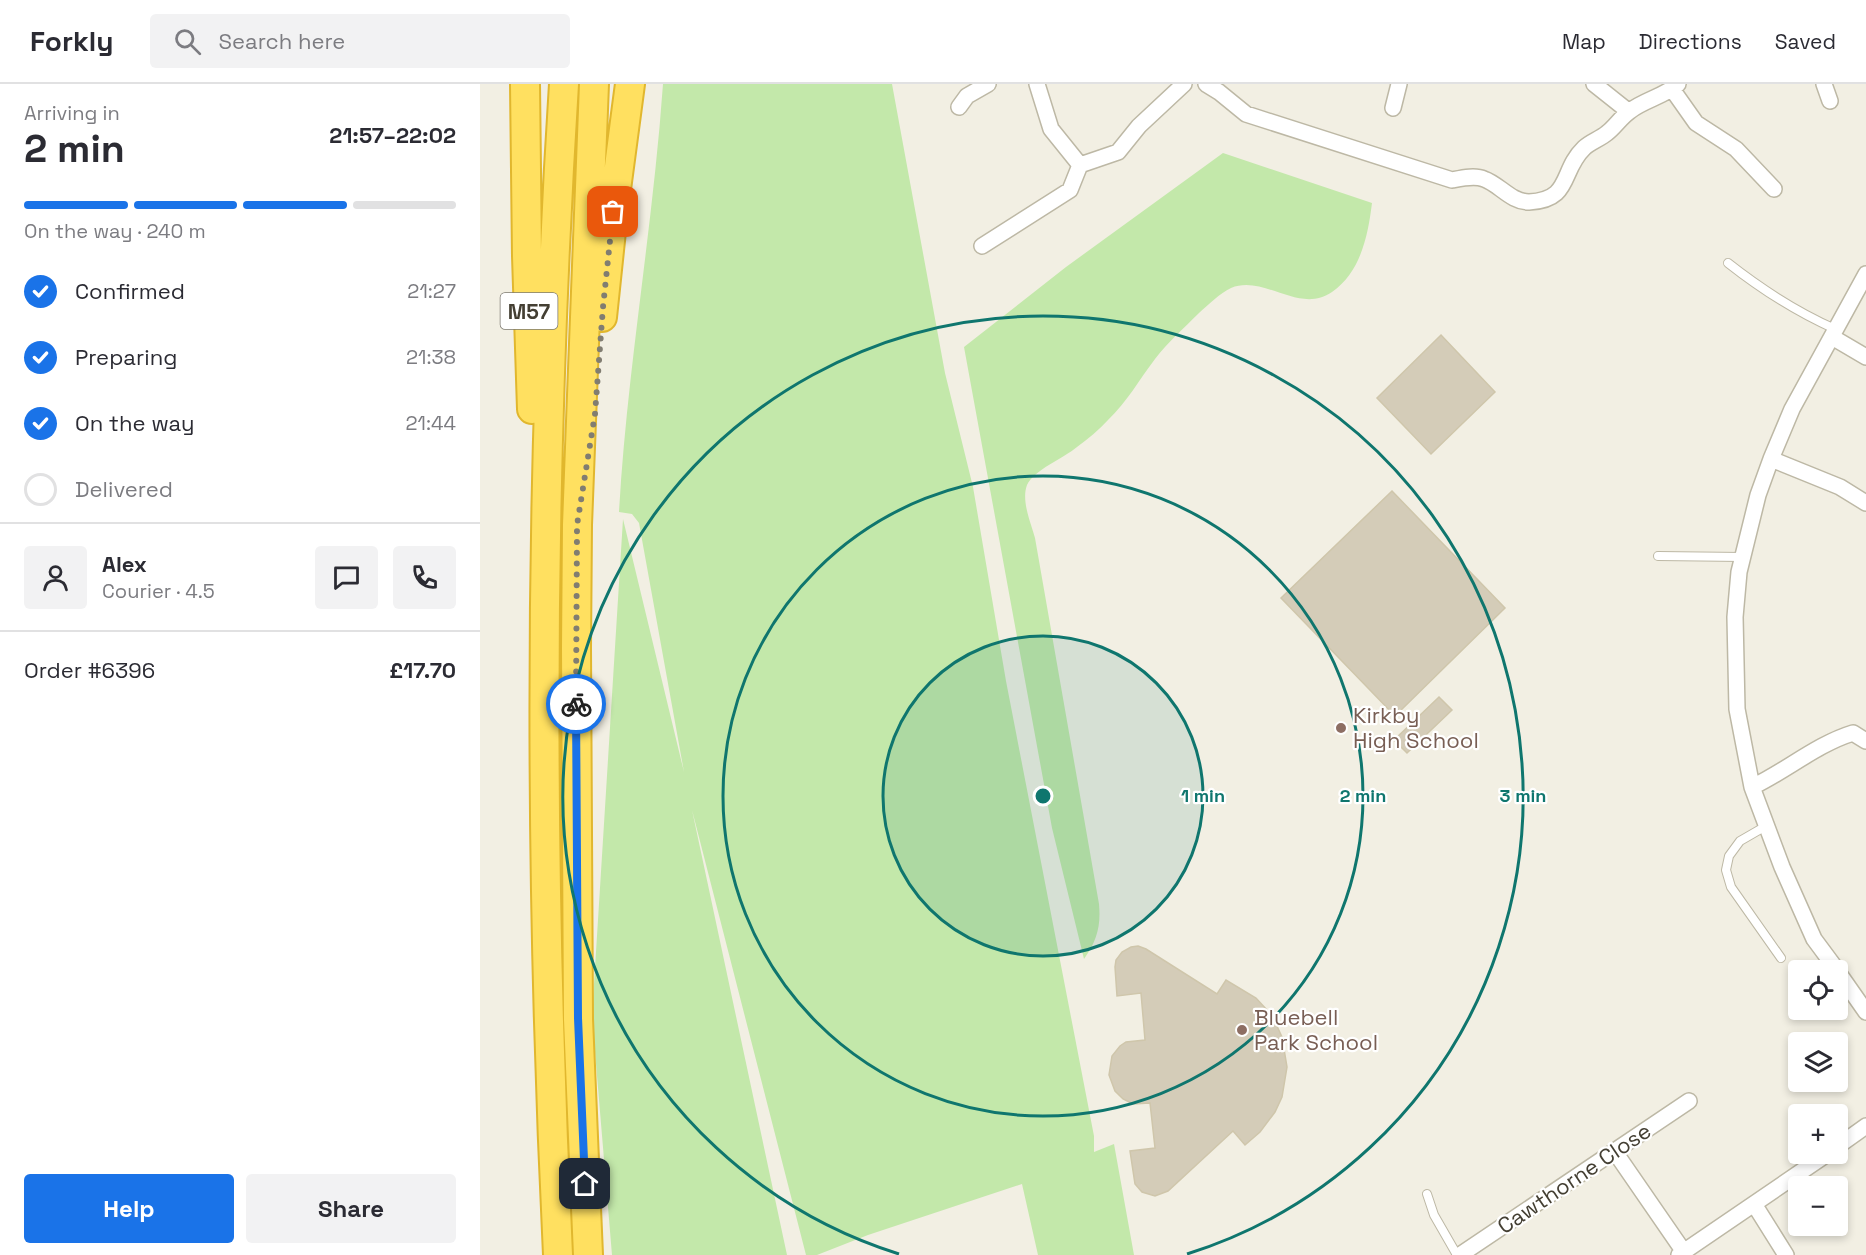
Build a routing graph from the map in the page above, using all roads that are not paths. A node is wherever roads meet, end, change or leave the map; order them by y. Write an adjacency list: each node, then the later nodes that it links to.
1 (525, 84): 27 (highway, M57)
2 (564, 84): 27 (highway, M57)
3 (594, 84): 26 (highway, M57)
4 (630, 84): 26 (highway, M57)
5 (988, 84): 14 (street)
6 (1037, 84): 17 (street)
7 (1184, 84): 17 (street)
8 (1400, 84): 15 (street)
9 (1594, 84): 16 (street)
10 (1824, 84): 13 (street)
11 (1217, 86): 16 (street)
12 (1675, 87): 16 (street); 18 (street)
13 (1830, 101)
14 (959, 107)
15 (1393, 108)
16 (1628, 111)
17 (1080, 165): 19 (street)
18 (1774, 189)
19 (981, 246)
20 (1728, 263): 22 (lane)
21 (1866, 274): 22 (street)
22 (1833, 333): 23 (street); 24 (street)
23 (1866, 357)
24 (1771, 459): 25 (street); 29 (street)
25 (1866, 503)
26 (577, 525): 46 (highway, M57)
27 (546, 536): 45 (highway, M57)
28 (1658, 556): 29 (lane)
29 (1743, 557): 31 (street)
30 (1866, 741): 31 (street)
31 (1752, 787): 32 (street)
32 (1766, 826): 33 (lane); 34 (street)
33 (1781, 958)
34 (1829, 960)
35 (1848, 987): 36 (street)
36 (1866, 1012)
37 (1689, 1101): 40 (street, Cawthorne Close)
38 (1866, 1126): 39 (street)
39 (1848, 1139)
40 (1615, 1152): 44 (street); 47 (street, Cawthorne Close)
41 (1812, 1164): 43 (street)
42 (1426, 1194): 47 (lane)
43 (1754, 1204): 44 (street); 48 (street)
44 (1682, 1253)
45 (558, 1255)
46 (588, 1255)
47 (1459, 1255)
48 (1786, 1255)

